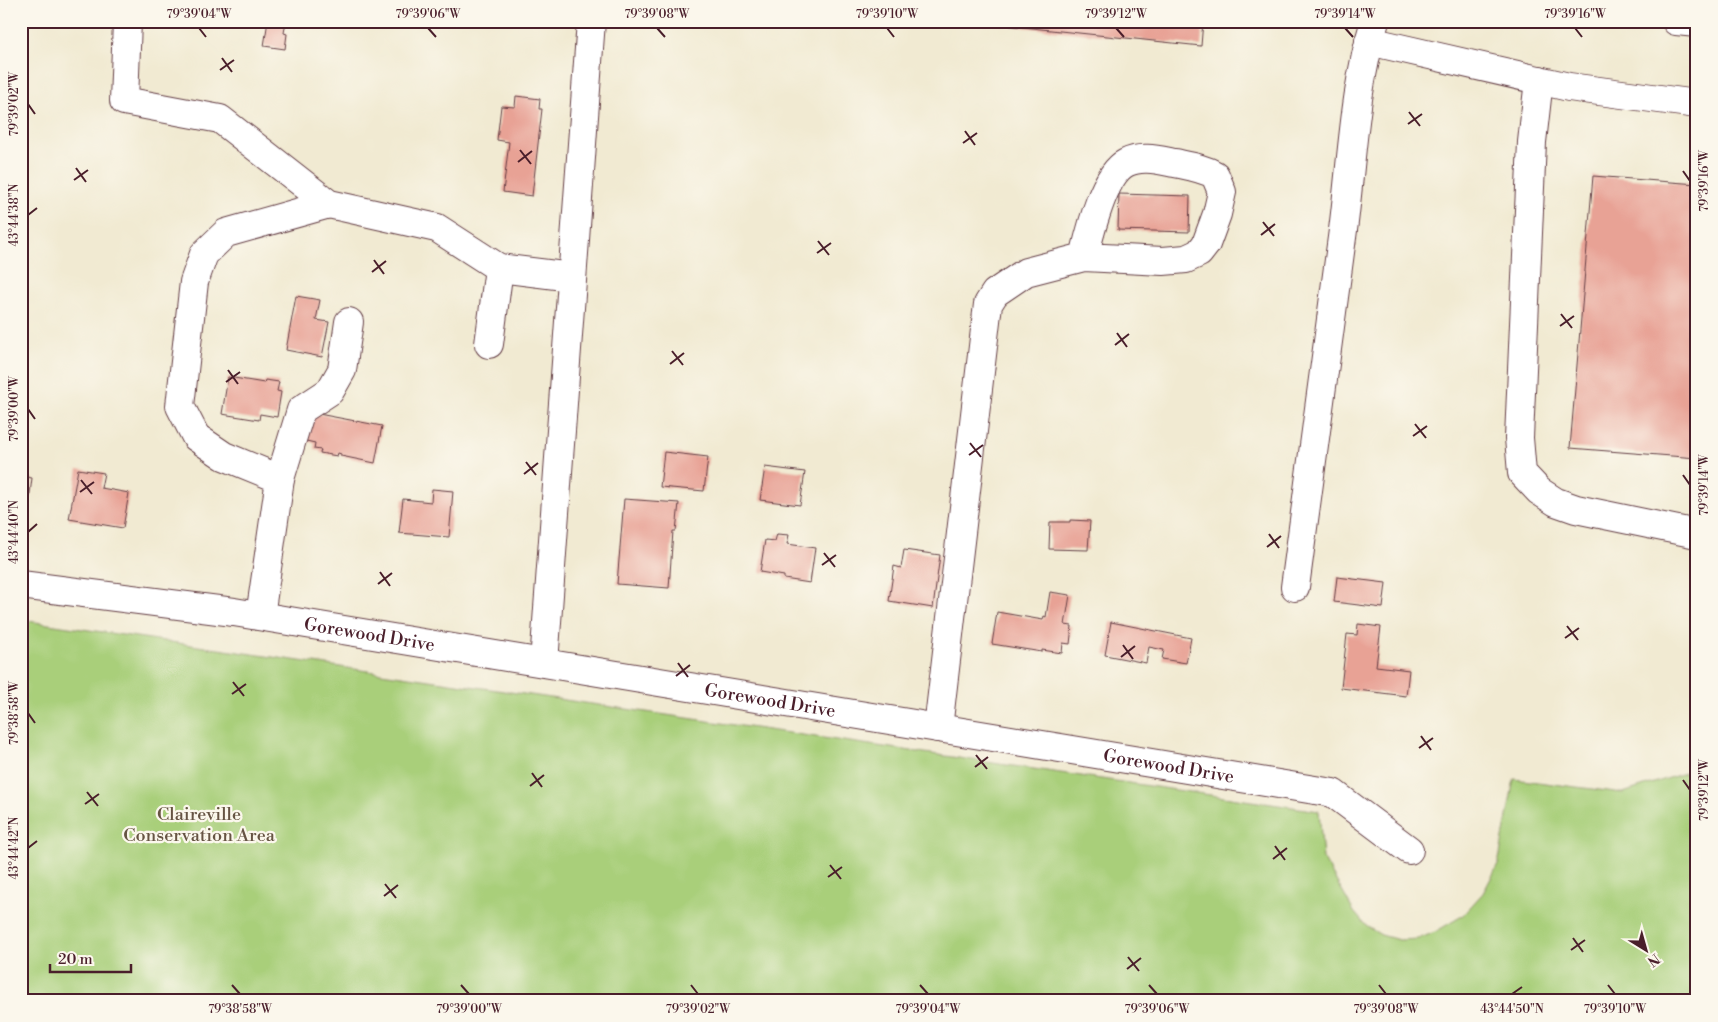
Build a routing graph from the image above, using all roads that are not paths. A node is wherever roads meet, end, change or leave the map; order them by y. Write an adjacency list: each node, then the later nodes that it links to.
1 (128, 21): 8 (street)
2 (591, 21): 11 (street)
3 (1676, 21): 4 (street)
4 (1697, 23)
5 (1372, 31): 6 (street); 17 (street)
6 (1539, 80): 7 (street); 15 (street)
7 (1697, 104)
8 (329, 204): 10 (street); 14 (street)
9 (1084, 257): 9 (street); 20 (street)
10 (499, 268): 11 (street); 13 (street)
11 (572, 277): 19 (street)
12 (349, 322): 14 (street)
13 (489, 344)
14 (280, 479): 18 (street)
15 (1697, 534)
16 (21, 585): 18 (street, Gorewood Drive)
17 (1296, 587)
18 (260, 616): 19 (street, Gorewood Drive)
19 (544, 663): 20 (street, Gorewood Drive)
20 (938, 728): 21 (street, Gorewood Drive)
21 (1410, 850)

